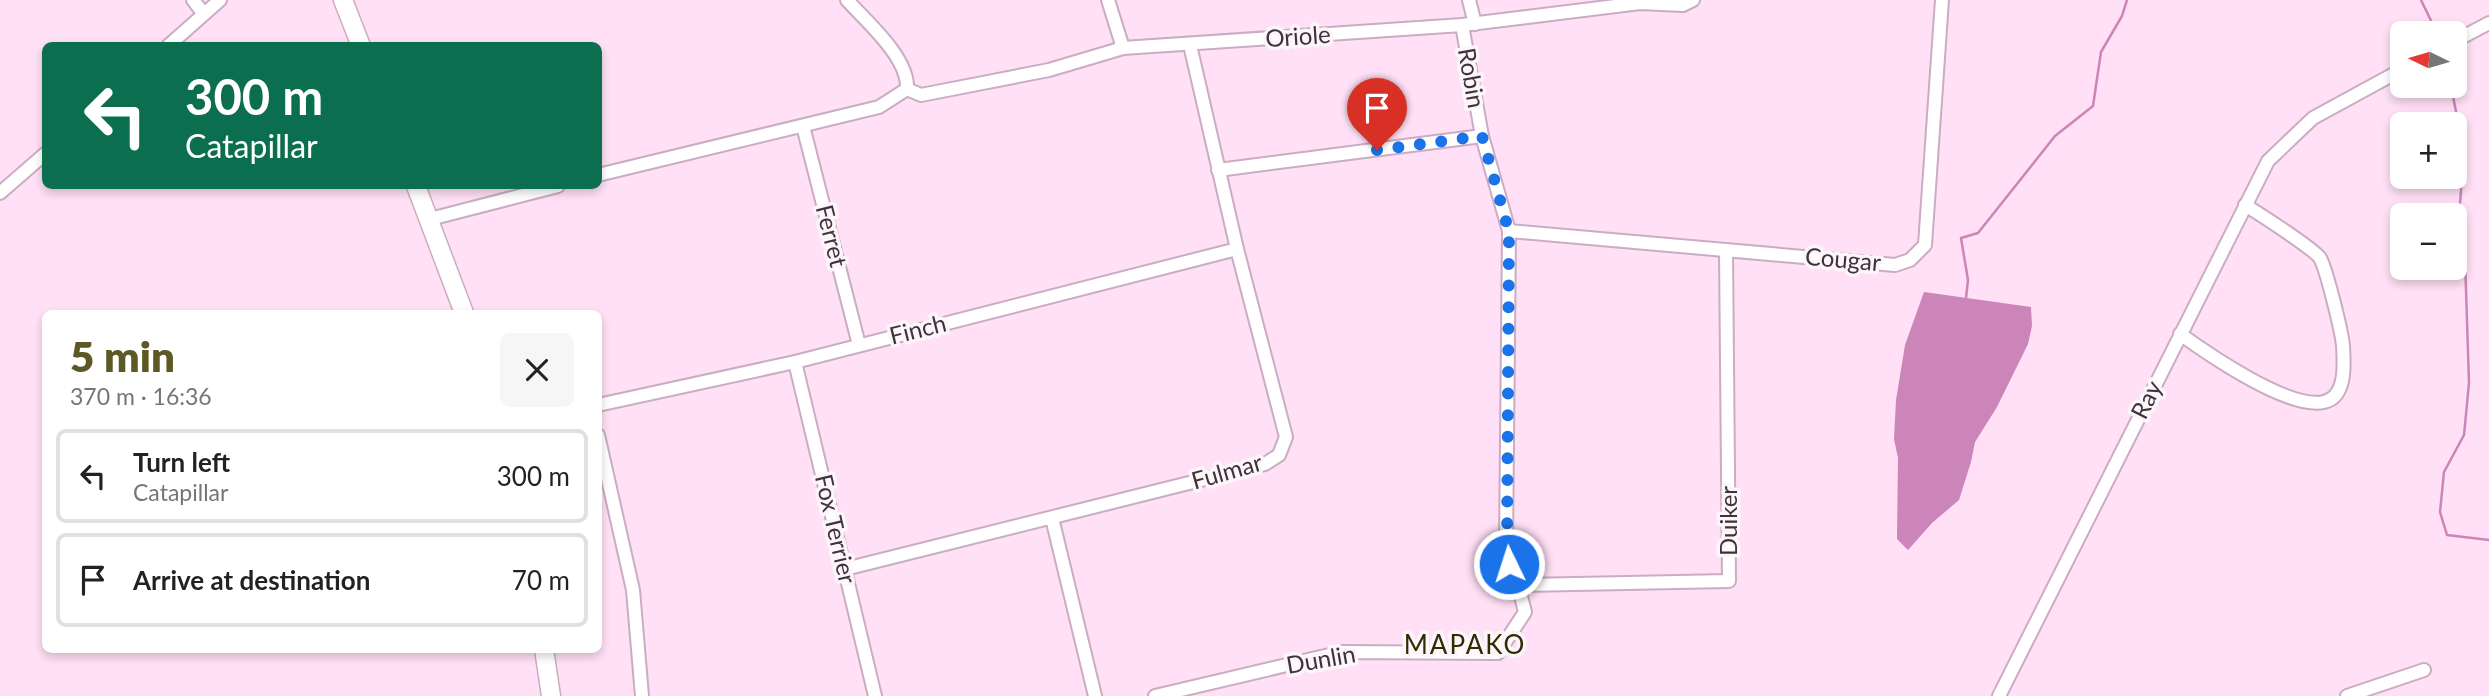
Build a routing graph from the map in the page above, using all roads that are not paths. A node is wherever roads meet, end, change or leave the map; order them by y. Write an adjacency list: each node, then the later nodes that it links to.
1 (192, 0): 10 (street)
2 (220, 0): 10 (street)
3 (343, 0): 15 (highway)
4 (847, 0): 19 (street)
5 (1108, 0): 17 (street)
6 (1469, 0): 12 (street, Robin)
7 (1693, 0): 9 (street, Oriole)
8 (1942, 0): 32 (street, Cougar)
9 (1640, 2): 12 (street, Oriole)
10 (204, 13): 14 (street)
11 (2489, 23): 13 (street)
12 (1468, 24): 16 (street, Oriole); 21 (street, Robin)
13 (2468, 34)
14 (172, 42)
15 (359, 42)
16 (1190, 45): 17 (street, Oriole); 23 (street, Fulmar)
17 (1123, 48): 19 (street, Oriole)
18 (2390, 76): 28 (street, Ray)
19 (907, 89): 20 (street)
20 (803, 126): 24 (street); 35 (street, Ferret)
21 (1482, 136): 23 (street); 30 (street, Robin)
22 (42, 156): 27 (street)
23 (1218, 170): 31 (street, Fulmar)
24 (602, 174)
25 (417, 189): 29 (highway)
26 (546, 189): 29 (street)
27 (0, 193)
28 (2245, 205): 34 (street, Ray); 34 (street)
29 (430, 219): 33 (highway)
30 (1509, 232): 32 (street, Cougar); 41 (street, Robin)
31 (1237, 249): 35 (street, Finch); 39 (street, Fulmar)
32 (1726, 250): 41 (street, Duiker)
33 (463, 310)
34 (2180, 334): 49 (street, Ray)
35 (859, 345): 36 (street, Finch)
36 (795, 362): 37 (street, Finch); 40 (street, Fox Terrier)
37 (602, 404)
38 (602, 453): 45 (street)
39 (1052, 518): 40 (street, Fulmar); 47 (street)
40 (845, 569): 46 (street, Fox Terrier)
41 (1518, 585): 48 (street, Dunlin)
42 (545, 653): 44 (highway)
43 (2424, 670): 50 (street)
44 (551, 696)
45 (642, 696)
46 (875, 696)
47 (1095, 696)
48 (1155, 696)
49 (1999, 696)
50 (2347, 696)

